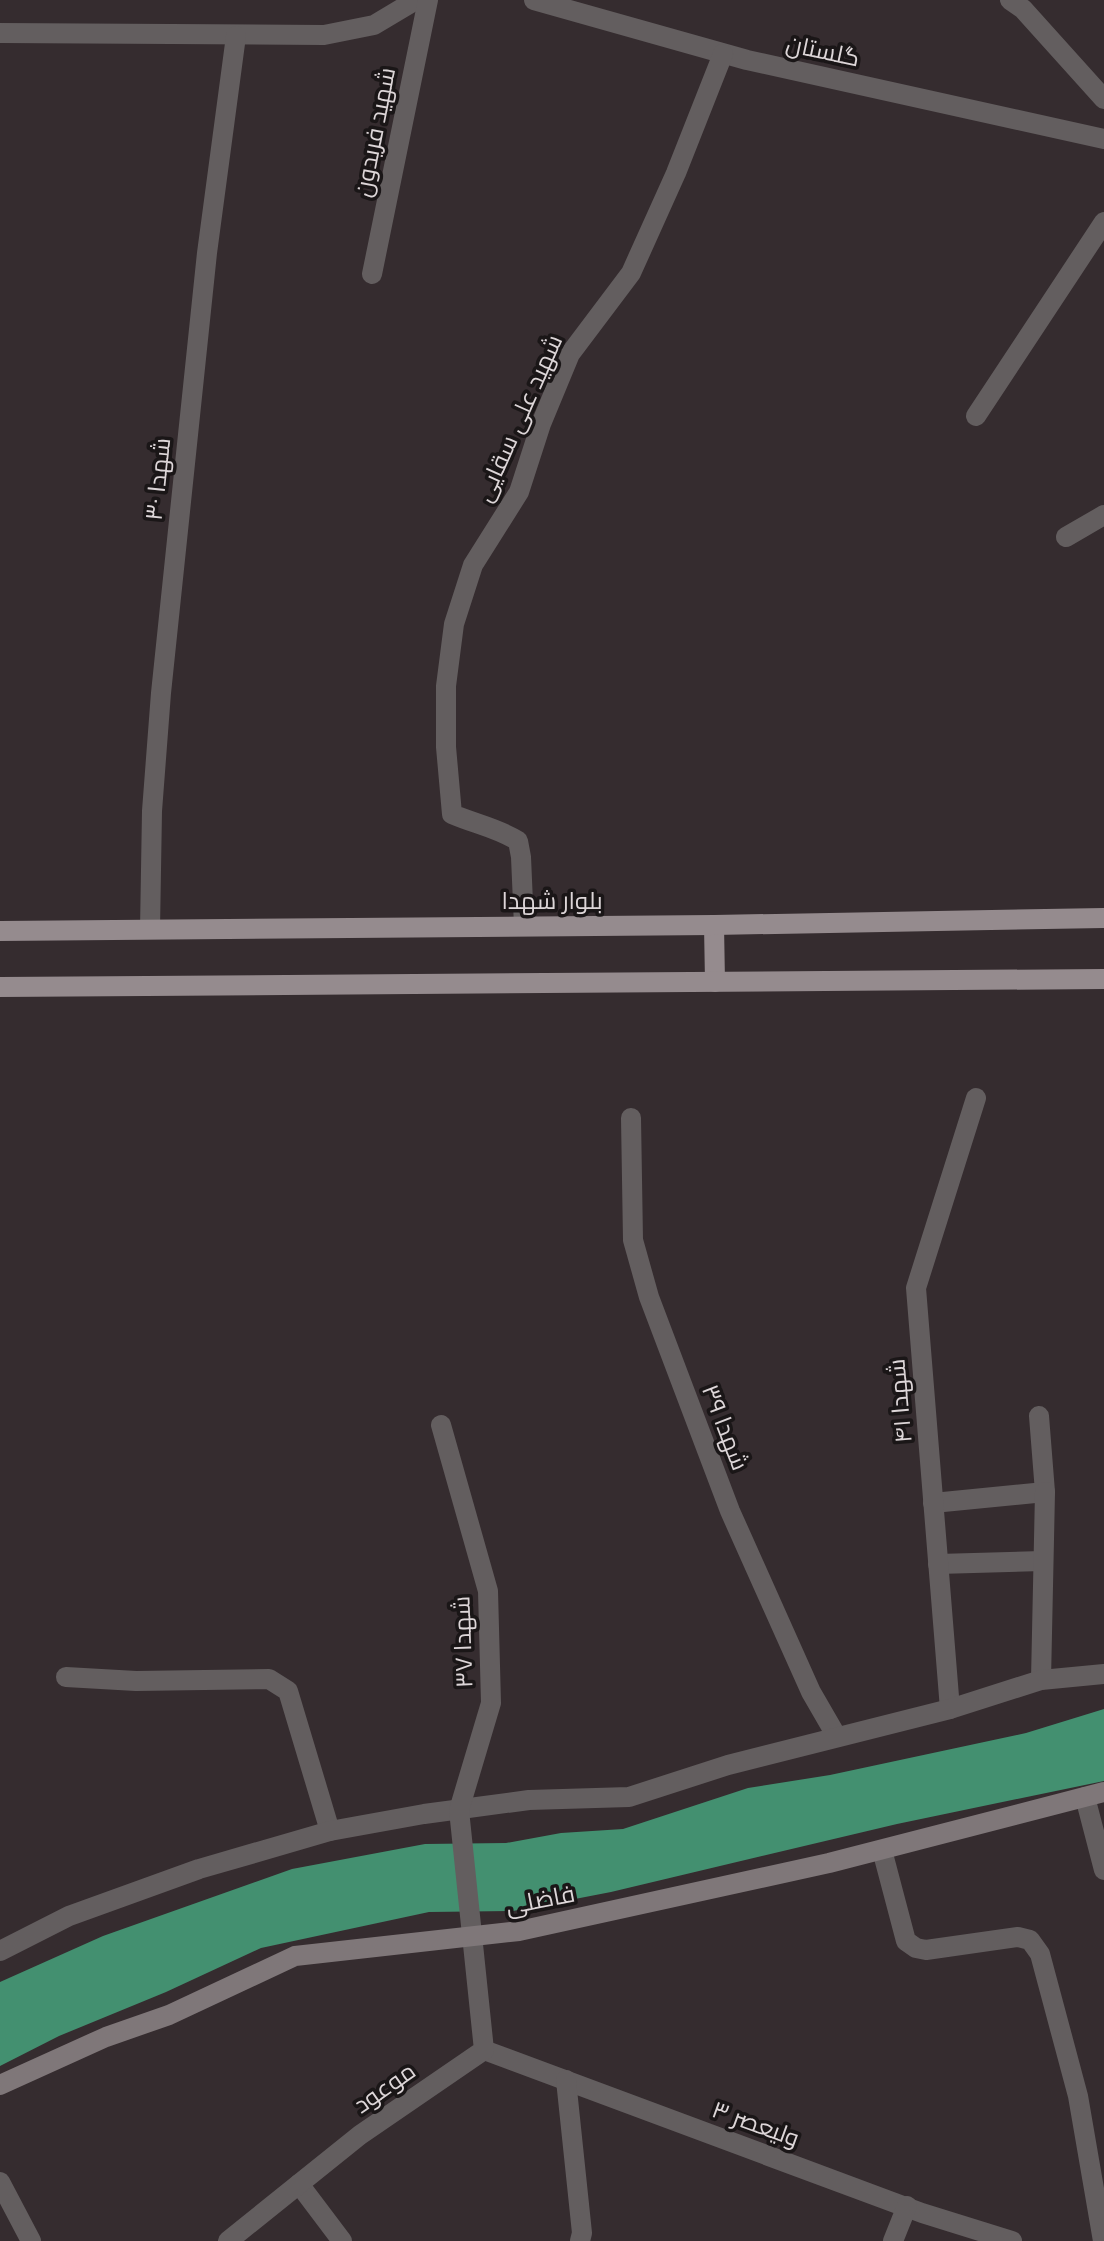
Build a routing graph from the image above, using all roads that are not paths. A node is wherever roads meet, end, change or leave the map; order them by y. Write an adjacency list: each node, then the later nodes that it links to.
1 (416, 0): 6 (street)
2 (428, 0): 11 (street, شهید فریدون)
3 (534, 0): 7 (street, گلستان)
4 (1010, 0): 8 (street)
5 (0, 33): 6 (street)
6 (236, 36): 18 (street, شهدا ۳۰)
7 (723, 54): 9 (street, گلستان); 17 (street, شهید علی سقایی)
8 (1104, 99)
9 (1104, 139)
10 (1104, 222): 12 (street)
11 (372, 274)
12 (976, 416)
13 (1104, 515): 14 (street)
14 (1066, 537)
15 (1104, 918): 16 (main road, بلوار شهدا)
16 (714, 925): 17 (main road, بلوار شهدا); 21 (main road)
17 (524, 926): 18 (main road, بلوار شهدا)
18 (150, 929): 19 (main road, بلوار شهدا)
19 (0, 931)
20 (1104, 979): 21 (main road)
21 (715, 982): 22 (main road)
22 (0, 987)
23 (976, 1098): 28 (street, شهدا ۴۱)
24 (631, 1118): 35 (street, شهدا ۳۹)
25 (1039, 1416): 27 (street)
26 (441, 1425): 37 (street, شهدا ۳۷)
27 (1045, 1492): 28 (street); 29 (street)
28 (933, 1503): 30 (street, شهدا ۴۱)
29 (1042, 1561): 30 (street); 33 (street)
30 (938, 1564): 34 (street, شهدا ۴۱)
31 (1104, 1674): 33 (street)
32 (66, 1677): 38 (street)
33 (1041, 1680): 34 (street)
34 (950, 1709): 35 (street)
35 (837, 1737): 37 (street)
36 (1094, 1795): 39 (main road, فاضلی); 40 (street)
37 (459, 1810): 38 (street); 41 (street)
38 (330, 1831): 42 (street)
39 (882, 1850): 41 (main road, فاضلی); 55 (street)
40 (1104, 1870)
41 (472, 1936): 43 (street); 45 (main road, فاضلی)
42 (0, 1951)
43 (484, 2050): 44 (street, ولیعصر ۳); 47 (street, موعود)
44 (566, 2080): 48 (street, ولیعصر ۳); 52 (street)
45 (0, 2085)
46 (0, 2182): 49 (street)
47 (299, 2184): 50 (street, موعود); 51 (street)
48 (907, 2206): 53 (street); 54 (street, ولیعصر ۳)
49 (31, 2241)
50 (228, 2241)
51 (342, 2241)
52 (580, 2241)
53 (893, 2241)
54 (1012, 2241)
55 (1103, 2241)

